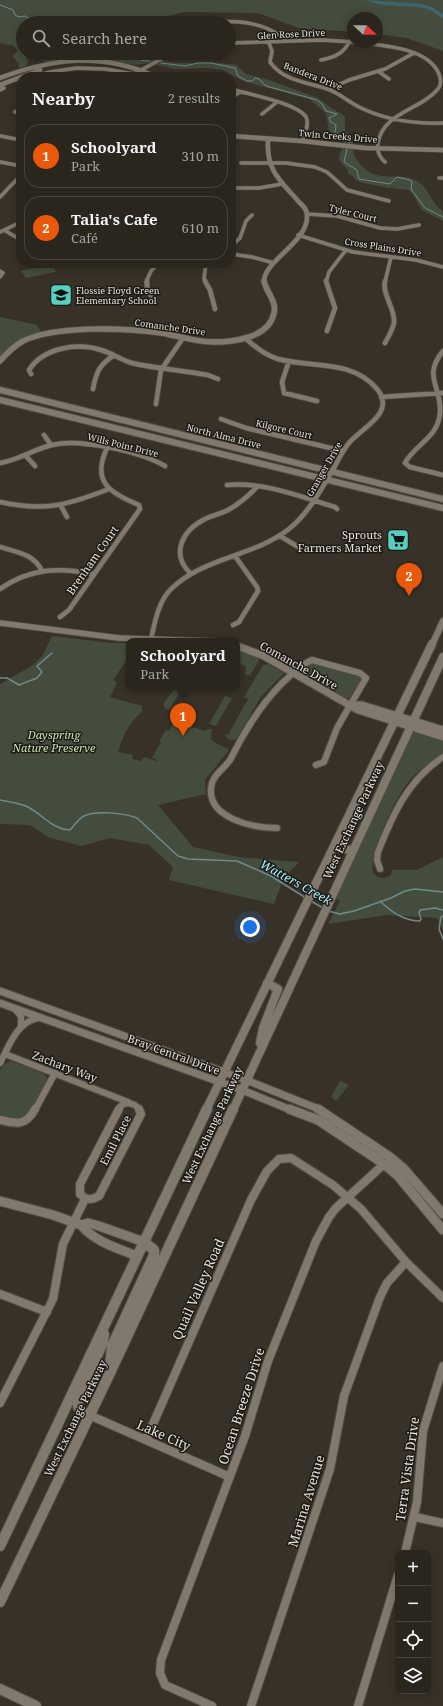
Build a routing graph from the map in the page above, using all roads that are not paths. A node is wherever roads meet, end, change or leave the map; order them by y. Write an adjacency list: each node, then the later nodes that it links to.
1 (236, 23): 2 (street)
2 (286, 41): 3 (street, Glen Rose Drive); 5 (street, Glen Rose Drive)
3 (347, 41)
4 (236, 43): 5 (street, Glen Rose Drive)
5 (268, 43): 28 (street, Bandera Drive)
6 (383, 46): 8 (street, Glen Rose Drive)
7 (348, 48): 10 (street)
8 (414, 53): 11 (street, Glen Rose Drive); 14 (street)
9 (157, 60): 13 (street)
10 (321, 60)
11 (436, 66): 12 (street); 26 (street)
12 (443, 66)
13 (141, 70): 16 (street); 17 (street); 20 (street); 21 (street)
14 (378, 71): 24 (street); 28 (street)
15 (16, 72): 22 (street)
16 (17, 72)
17 (36, 72)
18 (50, 72): 19 (street)
19 (126, 72)
20 (136, 72)
21 (145, 72)
22 (0, 78)
23 (16, 79): 25 (street)
24 (390, 79)
25 (0, 86): 27 (street)
26 (441, 89): 34 (street)
27 (0, 90)
28 (329, 90): 34 (street, Bandera Drive)
29 (236, 91): 30 (street)
30 (240, 92): 31 (street); 32 (street)
31 (236, 95)
32 (277, 102): 33 (street); 40 (street)
33 (262, 114)
34 (394, 119): 35 (street, Bandera Drive); 41 (street)
35 (443, 123)
36 (0, 136): 38 (street)
37 (236, 136): 39 (street, Twin Creeks Drive)
38 (16, 139)
39 (268, 139): 40 (street, Twin Creeks Drive); 46 (street)
40 (302, 141): 41 (street, Twin Creeks Drive)
41 (378, 148): 42 (street, Twin Creeks Drive); 44 (street)
42 (443, 150)
43 (0, 162): 47 (street)
44 (384, 162)
45 (241, 163): 46 (street)
46 (269, 163): 49 (street); 52 (street)
47 (16, 165)
48 (16, 180): 51 (street)
49 (282, 184): 50 (street); 53 (street)
50 (236, 188)
51 (0, 197)
52 (388, 201)
53 (307, 214): 56 (street, Tyler Court); 58 (street, Comanche Drive)
54 (252, 215): 60 (street)
55 (16, 224): 57 (street)
56 (419, 226)
57 (2, 231): 59 (street)
58 (298, 235): 61 (street, Cross Plains Drive); 64 (street, Comanche Drive)
59 (16, 238)
60 (236, 242)
61 (346, 250): 63 (street, Cross Plains Drive); 72 (street)
62 (236, 254): 64 (street)
63 (391, 257): 65 (street, Cross Plains Drive); 75 (street)
64 (274, 263): 74 (street, Comanche Drive)
65 (443, 267)
66 (155, 268): 70 (street)
67 (206, 268): 71 (street)
68 (1, 272): 69 (street)
69 (0, 277)
70 (154, 299)
71 (215, 308)
72 (327, 331)
73 (183, 338): 74 (street, Comanche Drive); 78 (street, Comanche Drive); 80 (street)
74 (245, 338): 79 (street)
75 (385, 343)
76 (443, 351): 85 (street)
77 (113, 356): 80 (street); 81 (street); 83 (street)
78 (0, 361)
79 (289, 361): 86 (street); 88 (street)
80 (162, 368): 82 (street); 89 (street)
81 (31, 374)
82 (218, 379)
83 (93, 389)
84 (0, 390): 99 (main road, North Alma Drive)
85 (440, 393): 86 (street); 100 (street)
86 (381, 397): 94 (street, Granger Drive)
87 (0, 400): 101 (main road, North Alma Drive)
88 (317, 401)
89 (156, 404)
90 (221, 419): 94 (street, Kilgore Court)
91 (44, 435): 92 (street)
92 (51, 445): 93 (street, Wills Point Drive); 95 (street, Wills Point Drive)
93 (107, 448): 98 (street, Wills Point Drive); 104 (street)
94 (343, 451): 99 (street, Granger Drive)
95 (26, 456): 96 (street, Wills Point Drive); 97 (street)
96 (0, 463)
97 (35, 466)
98 (165, 466)
99 (332, 472): 101 (street, Granger Drive); 106 (main road, North Alma Drive)
100 (443, 475)
101 (328, 479): 105 (main road, North Alma Drive); 107 (street, Granger Drive)
102 (227, 485): 103 (street)
103 (256, 487): 107 (street); 118 (street)
104 (109, 488): 109 (street); 119 (street, Brenham Court)
105 (398, 497): 106 (main road); 110 (main road, North Alma Drive)
106 (442, 499)
107 (314, 501): 111 (street); 113 (street, Granger Drive)
108 (0, 502): 109 (street)
109 (61, 506): 112 (street)
110 (443, 508)
111 (337, 509)
112 (67, 517)
113 (280, 536): 115 (street); 116 (street, Granger Drive)
114 (0, 547): 117 (street)
115 (300, 548)
116 (235, 556): 118 (street, Granger Drive); 124 (street)
117 (42, 571): 119 (street); 120 (street)
118 (190, 573): 126 (street, Granger Drive)
119 (94, 574): 121 (street, Brenham Court)
120 (0, 589)
121 (60, 617)
122 (443, 621): 132 (main road, West Exchange Parkway)
123 (0, 623): 125 (street)
124 (233, 625)
125 (126, 638)
126 (151, 638)
127 (240, 647): 130 (street, Comanche Drive)
128 (443, 652): 129 (main road, West Exchange Parkway)
129 (442, 659): 133 (main road, West Exchange Parkway)
130 (293, 672): 131 (street, Comanche Drive); 131 (street); 139 (street)
131 (351, 705): 132 (street, Comanche Drive); 137 (street)
132 (396, 718): 133 (street, Comanche Drive); 138 (main road, West Exchange Parkway)
133 (413, 723): 134 (street, Comanche Drive); 135 (street, Comanche Drive); 140 (main road, West Exchange Parkway)
134 (443, 730)
135 (443, 737)
136 (443, 757): 141 (street)
137 (316, 765)
138 (362, 787): 140 (main road); 142 (main road, West Exchange Parkway)
139 (277, 828)
140 (352, 850): 148 (main road, West Exchange Parkway)
141 (380, 869)
142 (267, 982): 148 (main road); 151 (main road, West Exchange Parkway)
143 (0, 991): 151 (street, Bray Central Drive)
144 (0, 1003): 145 (street, Bray Central Drive)
145 (13, 1008): 146 (street, Bray Central Drive); 147 (street)
146 (43, 1018): 147 (street); 153 (street, Bray Central Drive)
147 (22, 1026): 149 (street)
148 (259, 1052): 154 (main road, West Exchange Parkway)
149 (5, 1054): 150 (street); 152 (street, Zachary Way)
150 (0, 1063)
151 (224, 1072): 153 (main road, West Exchange Parkway); 154 (street, Bray Central Drive)
152 (55, 1073): 155 (street, Zachary Way); 158 (street)
153 (219, 1082): 154 (street, Bray Central Drive); 166 (main road, West Exchange Parkway)
154 (244, 1085): 159 (street, Bray Central Drive); 163 (street, Bray Central Drive); 174 (main road, West Exchange Parkway)
155 (117, 1098): 156 (street, Zachary Way); 157 (street)
156 (131, 1103): 157 (street, Emil Place); 161 (street, Emil Place)
157 (121, 1105): 161 (street, Emil Place)
158 (0, 1120)
159 (384, 1164): 160 (street, Ocean Breeze Drive); 165 (street, Bray Central Drive)
160 (347, 1198): 168 (street); 177 (street, Quail Valley Road); 178 (street, Ocean Breeze Drive)
161 (85, 1199): 164 (street)
162 (0, 1201): 164 (street)
163 (443, 1214)
164 (77, 1224): 166 (street); 167 (street); 171 (street)
165 (443, 1230)
166 (144, 1242): 167 (main road, West Exchange Parkway); 174 (main road)
167 (137, 1256): 172 (main road, West Exchange Parkway)
168 (406, 1262): 170 (street); 188 (street, Marina Avenue)
169 (0, 1294): 171 (street)
170 (443, 1298)
171 (47, 1312): 175 (street)
172 (104, 1327): 176 (main road); 181 (main road, West Exchange Parkway)
173 (443, 1366): 179 (street, Terra Vista Drive)
174 (110, 1373): 176 (main road, West Exchange Parkway)
175 (0, 1403)
176 (89, 1415): 177 (street, Lake City); 184 (main road, West Exchange Parkway)
177 (146, 1440): 178 (street, Lake City)
178 (230, 1477): 187 (street, Ocean Breeze Drive)
179 (415, 1516): 180 (street); 182 (street, Terra Vista Drive)
180 (443, 1524)
181 (0, 1546)
182 (406, 1550)
183 (395, 1585): 189 (street)
184 (0, 1602)
185 (0, 1689): 186 (main road)
186 (36, 1706)
187 (212, 1706)
188 (250, 1706)
189 (358, 1706)

